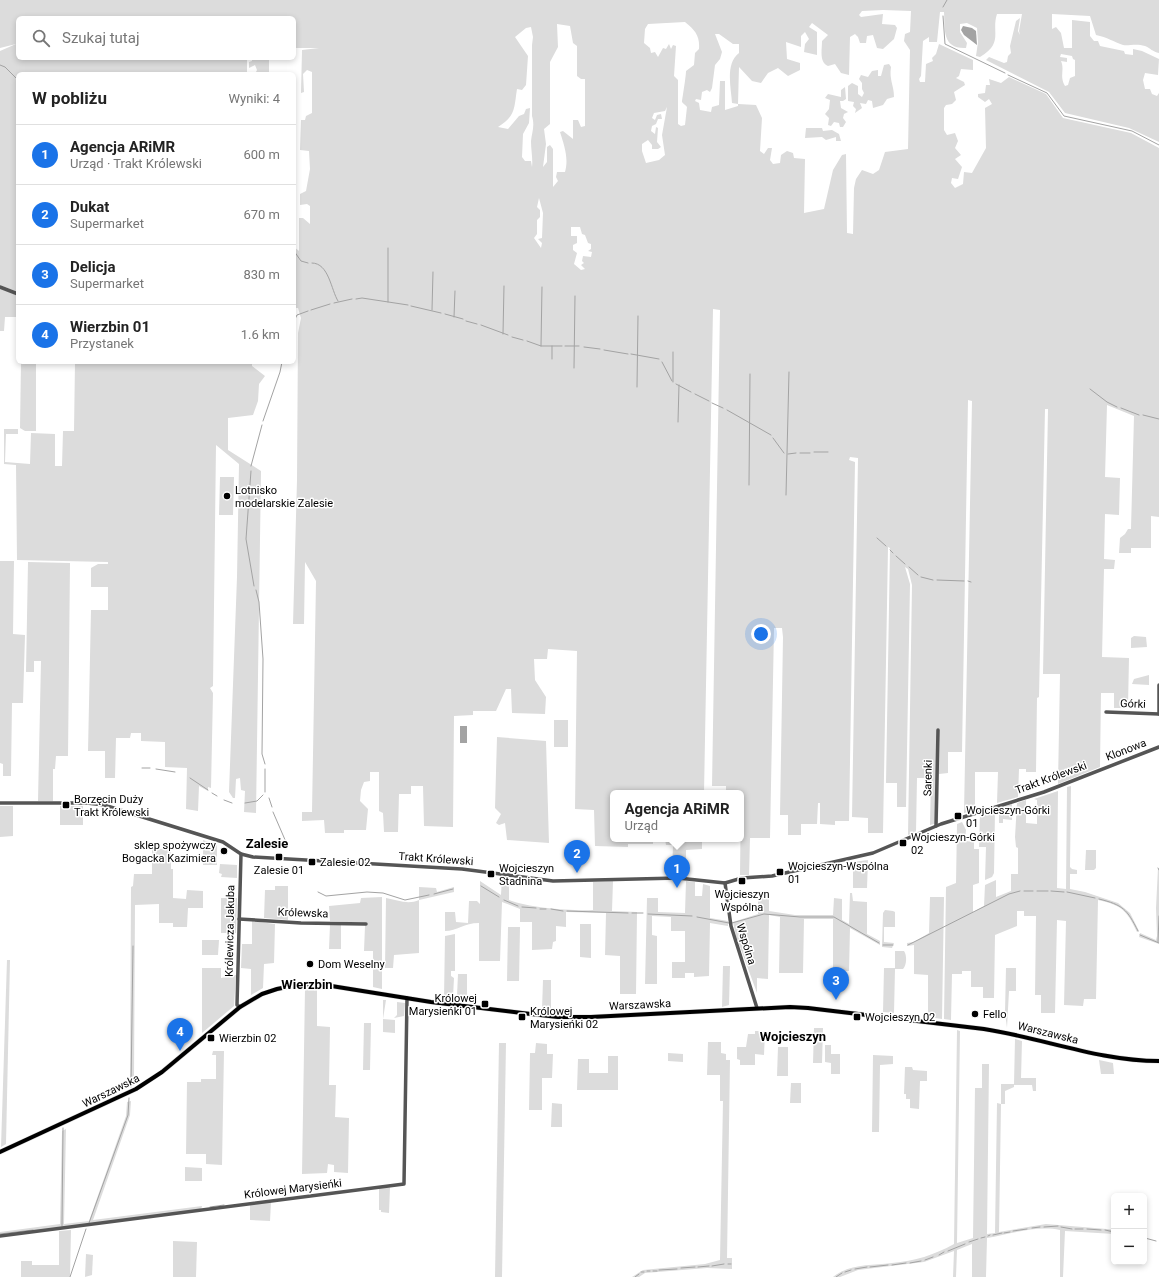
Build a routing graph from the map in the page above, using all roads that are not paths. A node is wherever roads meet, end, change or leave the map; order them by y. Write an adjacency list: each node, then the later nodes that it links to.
1 (0, 287): 2 (street)
2 (16, 293)
3 (1159, 685): 5 (street)
4 (1106, 712): 5 (street, Górki)
5 (1159, 714)
6 (938, 730): 10 (street, Sarenki)
7 (1159, 747): 8 (street, Klonowa)
8 (1100, 770): 10 (street, Trakt Królewski)
9 (0, 803): 11 (street, Trakt Królewski)
10 (936, 826): 12 (street, Trakt Królewski)
11 (241, 854): 12 (street, Trakt Królewski); 13 (street, Królewicza Jakuba)
12 (725, 884): 17 (street, Wspólna)
13 (239, 919): 14 (street, Królewska); 16 (street, Królewicza Jakuba)
14 (366, 924)
15 (407, 998): 16 (main road, Warszawska); 17 (main road, Warszawska); 20 (street, Królowej Marysieńki)
16 (240, 1008): 19 (main road, Warszawska)
17 (757, 1008): 18 (main road, Warszawska)
18 (1159, 1061)
19 (0, 1152)
20 (0, 1236)

